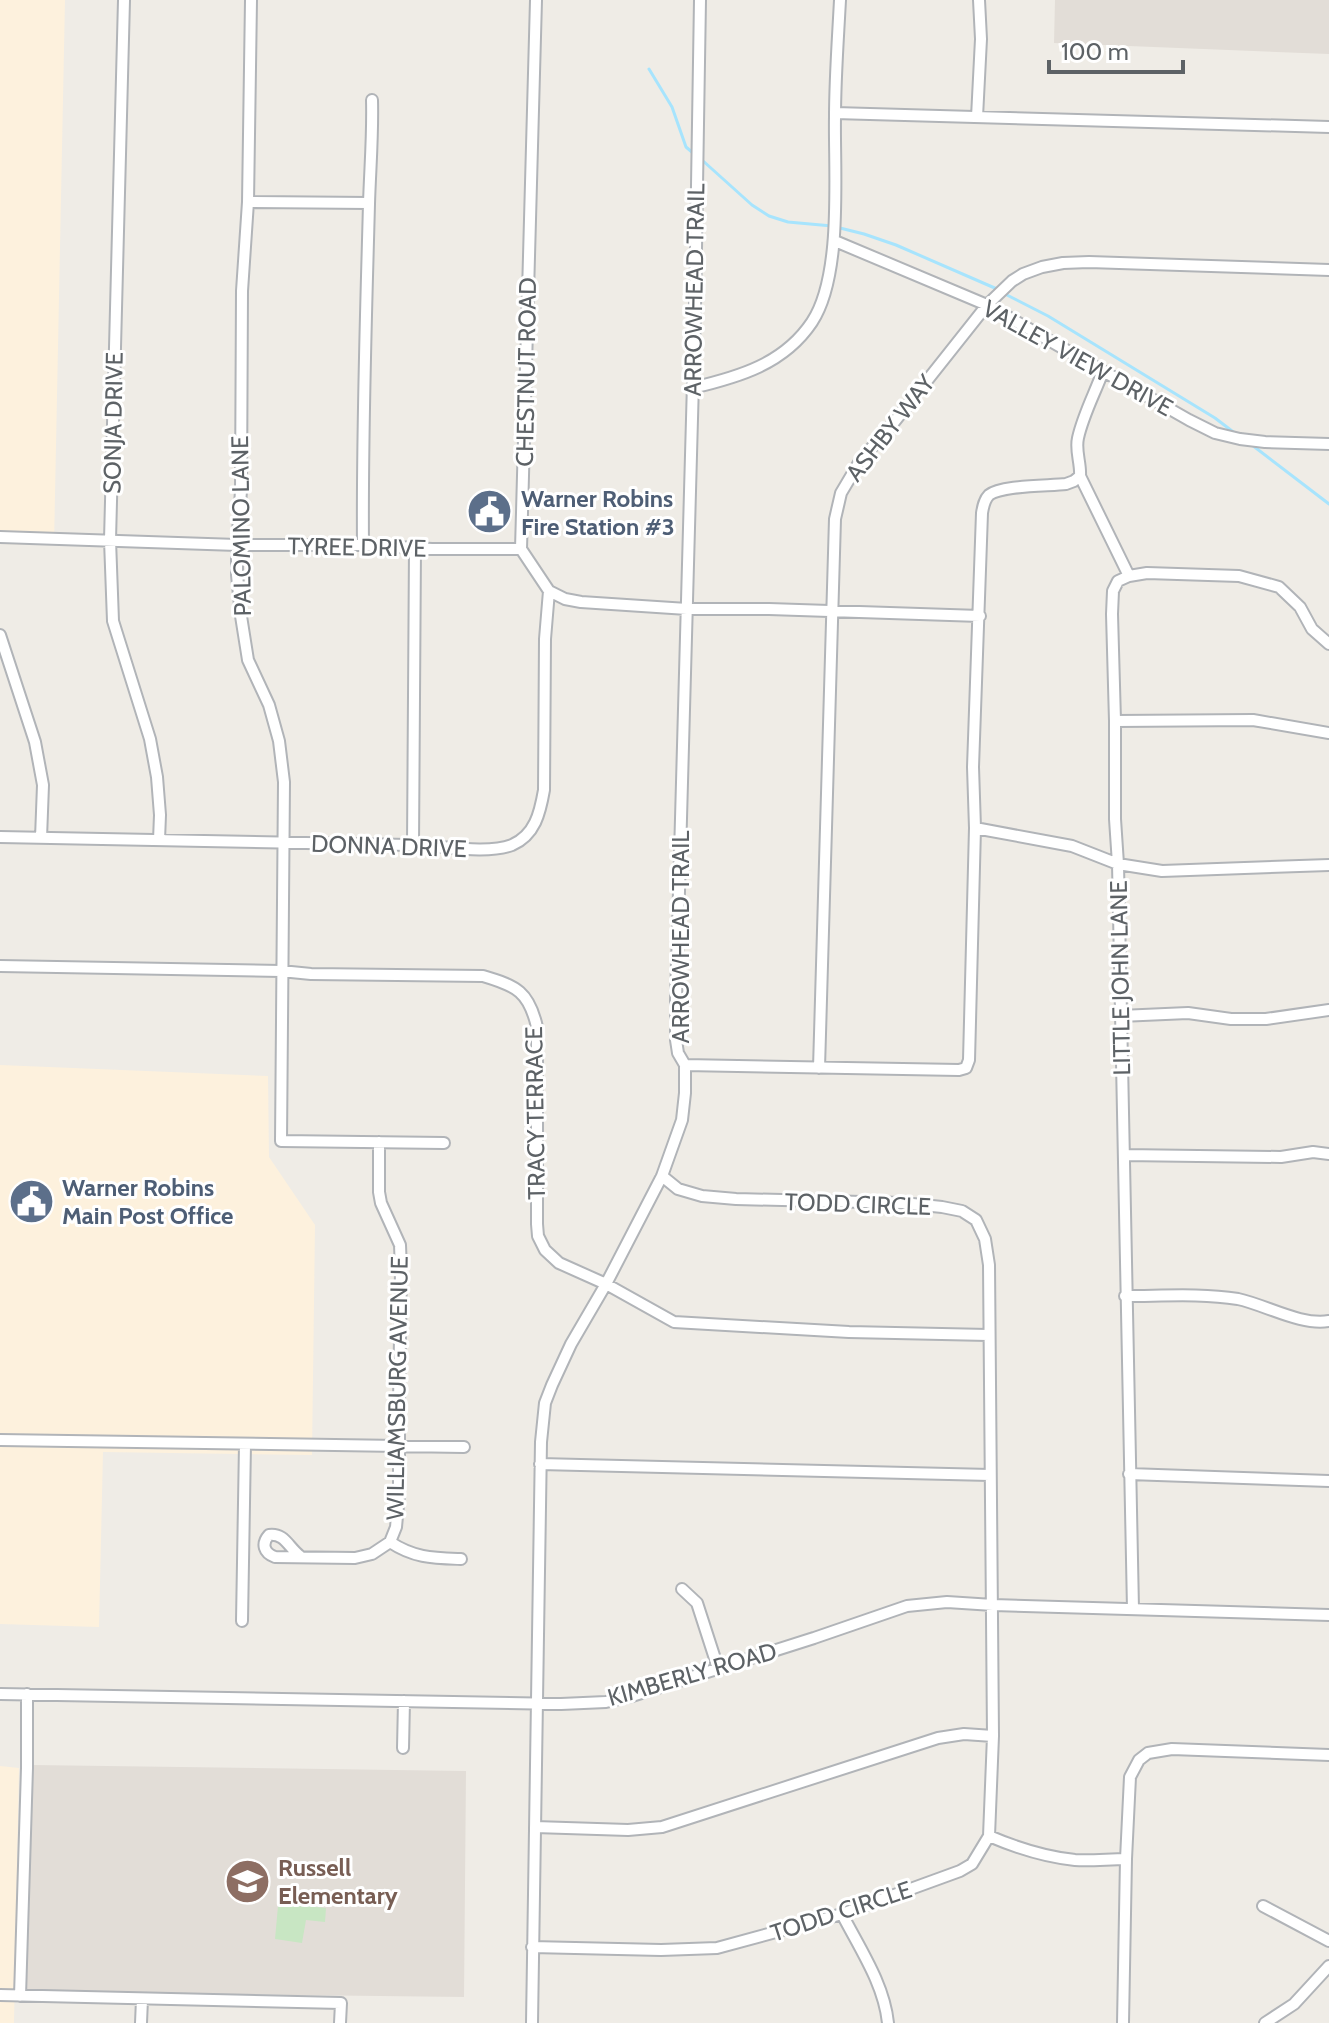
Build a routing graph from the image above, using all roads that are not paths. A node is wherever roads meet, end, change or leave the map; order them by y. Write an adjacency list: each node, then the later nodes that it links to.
1 (124, 0): 21 (street, SONJA DRIVE)
2 (251, 0): 11 (street, PALOMINO LANE)
3 (536, 0): 25 (street, CHESTNUT ROAD)
4 (700, 0): 17 (street, ARROWHEAD TRAIL)
5 (840, 0): 8 (street)
6 (979, 0): 9 (street)
7 (372, 100): 12 (street)
8 (835, 113): 9 (street); 13 (street)
9 (977, 117): 10 (street)
10 (1329, 127)
11 (248, 202): 12 (street); 22 (street, PALOMINO LANE)
12 (369, 203): 23 (street)
13 (835, 241): 15 (street, VALLEY VIEW DRIVE); 17 (street)
14 (1329, 270): 15 (street, ASHBY WAY)
15 (987, 305): 16 (street, VALLEY VIEW DRIVE); 29 (street, ASHBY WAY)
16 (1103, 371): 18 (street, VALLEY VIEW DRIVE); 19 (street)
17 (692, 388): 28 (street, ARROWHEAD TRAIL)
18 (1329, 444)
19 (1080, 476): 26 (street); 30 (street, ARROWHEAD TRAIL)
20 (0, 537): 21 (street, TYREE DRIVE)
21 (110, 540): 22 (street, TYREE DRIVE); 38 (street, SONJA DRIVE)
22 (237, 545): 23 (street, TYREE DRIVE); 39 (street, PALOMINO LANE)
23 (363, 545): 24 (street, TYREE DRIVE)
24 (415, 548): 25 (street, TYREE DRIVE); 40 (street)
25 (521, 549): 27 (street)
26 (1129, 576): 32 (street); 33 (street, LITTLE JOHN LANE)
27 (549, 591): 28 (street); 40 (street, DONNA DRIVE)
28 (687, 609): 29 (street); 47 (street, ARROWHEAD TRAIL)
29 (831, 611): 30 (street); 48 (street, ASHBY WAY)
30 (980, 616): 35 (street, ARROWHEAD TRAIL)
31 (0, 635): 37 (street)
32 (1329, 644)
33 (1115, 721): 34 (street); 41 (street, LITTLE JOHN LANE)
34 (1329, 733)
35 (975, 828): 41 (street); 48 (street, ARROWHEAD TRAIL)
36 (0, 837): 37 (street, DONNA DRIVE)
37 (41, 838): 38 (street, DONNA DRIVE)
38 (159, 840): 39 (street, DONNA DRIVE)
39 (284, 844): 40 (street, DONNA DRIVE); 44 (street, PALOMINO LANE)
40 (413, 845)
41 (1118, 864): 42 (street); 46 (street, LITTLE JOHN LANE)
42 (1329, 865)
43 (0, 966): 44 (street, TRACY TERRACE)
44 (281, 971): 49 (street, PALOMINO LANE); 54 (street, TRACY TERRACE)
45 (1329, 1010): 46 (street)
46 (1120, 1016): 52 (street, LITTLE JOHN LANE)
47 (685, 1065): 48 (street, ARROWHEAD TRAIL); 53 (street)
48 (819, 1068)
49 (379, 1142): 50 (street); 60 (street, WILLIAMSBURG AVENUE)
50 (444, 1143)
51 (1329, 1154): 52 (street)
52 (1124, 1155): 55 (street, LITTLE JOHN LANE)
53 (662, 1176): 54 (street); 57 (street, TODD CIRCLE)
54 (606, 1284): 57 (street, TRACY TERRACE); 62 (street)
55 (1125, 1296): 56 (street); 63 (street, LITTLE JOHN LANE)
56 (1329, 1321)
57 (988, 1335): 64 (street, TODD CIRCLE)
58 (0, 1440): 59 (street)
59 (245, 1444): 60 (street); 66 (street)
60 (399, 1446): 61 (street); 67 (street, WILLIAMSBURG AVENUE)
61 (464, 1447)
62 (540, 1464): 64 (street); 80 (street)
63 (1129, 1474): 65 (street); 73 (street, LITTLE JOHN LANE)
64 (990, 1475): 72 (street, TODD CIRCLE)
65 (1329, 1481)
66 (243, 1542): 68 (street, WILLIAMSBURG AVENUE); 75 (street)
67 (390, 1542): 69 (street, WILLIAMSBURG AVENUE); 70 (street)
68 (264, 1545): 69 (street, WILLIAMSBURG AVENUE); 69 (street, WILLIAMSBURG AVENUE)
69 (300, 1556)
70 (461, 1559)
71 (682, 1589): 76 (street)
72 (993, 1605): 73 (street, KIMBERLY ROAD); 76 (street, KIMBERLY ROAD); 81 (street, TODD CIRCLE)
73 (1133, 1609): 74 (street, KIMBERLY ROAD)
74 (1329, 1615)
75 (242, 1621)
76 (718, 1668): 80 (street, KIMBERLY ROAD)
77 (0, 1694): 78 (street, KIMBERLY ROAD)
78 (27, 1694): 79 (street, KIMBERLY ROAD); 93 (street)
79 (404, 1701): 80 (street, KIMBERLY ROAD); 82 (street)
80 (538, 1703): 84 (street)
81 (993, 1736): 84 (street); 85 (street, TODD CIRCLE)
82 (403, 1748)
83 (1329, 1755): 86 (street)
84 (535, 1827): 90 (street)
85 (989, 1836): 86 (street); 88 (street, TODD CIRCLE)
86 (1126, 1859): 99 (street)
87 (1263, 1906): 89 (street)
88 (842, 1914): 90 (street, TODD CIRCLE); 98 (street)
89 (1329, 1941)
90 (532, 1947): 97 (street)
91 (1329, 1966): 100 (street)
92 (0, 1995): 93 (street)
93 (20, 1996): 94 (street)
94 (142, 1999): 95 (street); 96 (street)
95 (141, 2023)
96 (340, 2023)
97 (532, 2023)
98 (888, 2023)
99 (1123, 2023)
100 (1265, 2023)

